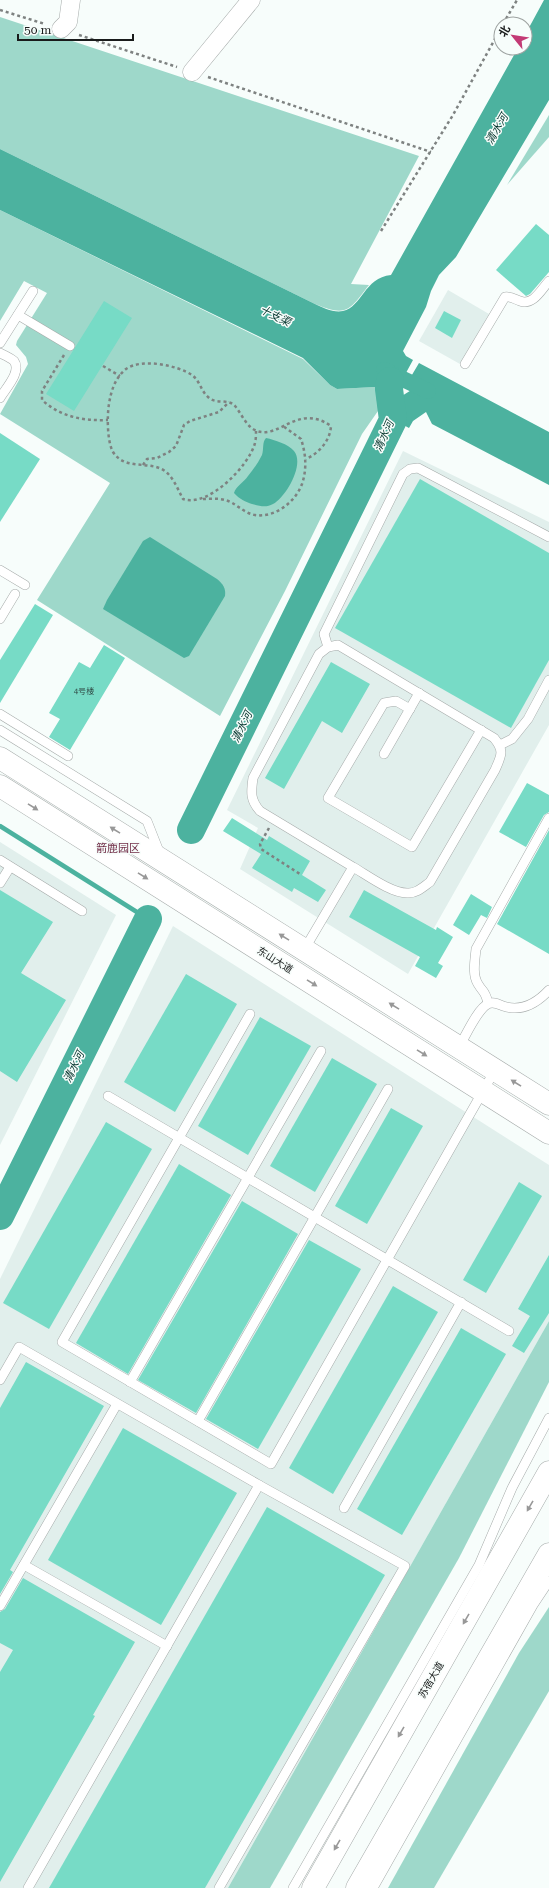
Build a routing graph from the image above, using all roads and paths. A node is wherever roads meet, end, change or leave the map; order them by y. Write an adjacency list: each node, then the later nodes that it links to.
1 (71, 0): 6 (street)
2 (251, 0): 8 (street)
3 (517, 0): 5 (path)
4 (0, 10): 6 (path)
5 (508, 16)
6 (61, 29): 8 (path)
7 (493, 42): 9 (path)
8 (192, 72): 9 (path)
9 (431, 152): 10 (path)
10 (381, 231)
11 (549, 281): 17 (lane)
12 (33, 291): 13 (lane)
13 (18, 315): 14 (lane); 15 (lane)
14 (0, 343)
15 (70, 346): 22 (path)
16 (0, 353): 20 (lane)
17 (465, 364)
18 (103, 366): 19 (path)
19 (120, 376): 21 (path); 22 (path)
20 (0, 398)
21 (229, 402): 24 (path); 26 (path)
22 (108, 420): 26 (path)
23 (282, 426): 24 (path); 25 (path); 25 (path)
24 (256, 430): 27 (path)
25 (306, 459): 27 (path)
26 (143, 465): 27 (path)
27 (201, 498)
28 (549, 537): 33 (lane)
29 (0, 570): 30 (lane)
30 (25, 585)
31 (15, 594): 32 (lane)
32 (0, 619)
33 (328, 646): 35 (lane); 46 (lane)
34 (549, 680): 40 (lane)
35 (419, 693): 36 (lane); 39 (lane)
36 (410, 709): 39 (lane); 41 (lane)
37 (0, 714): 42 (lane)
38 (0, 730): 48 (lane)
39 (481, 730): 40 (lane)
40 (500, 745): 50 (lane)
41 (384, 754)
42 (68, 756)
43 (0, 758): 48 (main road, one-way to 43)
44 (0, 786): 62 (main road, 东山大道, one-way to 62)
45 (549, 818): 56 (lane)
46 (274, 819): 50 (lane); 51 (path)
47 (0, 860): 49 (lane)
48 (162, 860): 54 (main road, one-way to 48)
49 (10, 867): 52 (lane); 53 (lane)
50 (353, 867): 54 (lane)
51 (300, 874)
52 (0, 883)
53 (82, 911)
54 (304, 950): 58 (main road, one-way to 54)
55 (549, 990): 56 (lane)
56 (488, 1003): 58 (lane)
57 (250, 1014): 66 (lane)
58 (459, 1047): 60 (main road)
59 (321, 1051): 67 (lane)
60 (495, 1070): 62 (lane); 64 (main road, one-way to 60)
61 (388, 1089): 68 (lane)
62 (483, 1092): 65 (main road, 东山大道); 69 (lane)
63 (108, 1096): 66 (lane)
64 (549, 1104)
65 (549, 1133)
66 (179, 1138): 67 (lane); 73 (lane)
67 (248, 1178): 68 (lane); 73 (lane)
68 (314, 1217): 69 (lane); 76 (lane)
69 (387, 1259): 70 (lane); 76 (lane)
70 (461, 1302): 71 (lane); 79 (lane)
71 (509, 1331)
72 (0, 1380): 74 (lane)
73 (130, 1382): 76 (lane)
74 (117, 1404): 78 (lane); 81 (lane)
75 (549, 1418): 87 (lane)
76 (198, 1421)
77 (549, 1472): 88 (main road, 苏宿大道, one-way to 88)
78 (259, 1485): 84 (lane); 86 (lane)
79 (344, 1508)
80 (549, 1554): 89 (main road)
81 (24, 1565): 83 (lane); 84 (lane)
82 (549, 1581): 90 (lane)
83 (0, 1606)
84 (166, 1646): 85 (lane)
85 (28, 1888)
86 (219, 1888)
87 (293, 1888)
88 (313, 1888)
89 (357, 1888)
90 (373, 1888)

